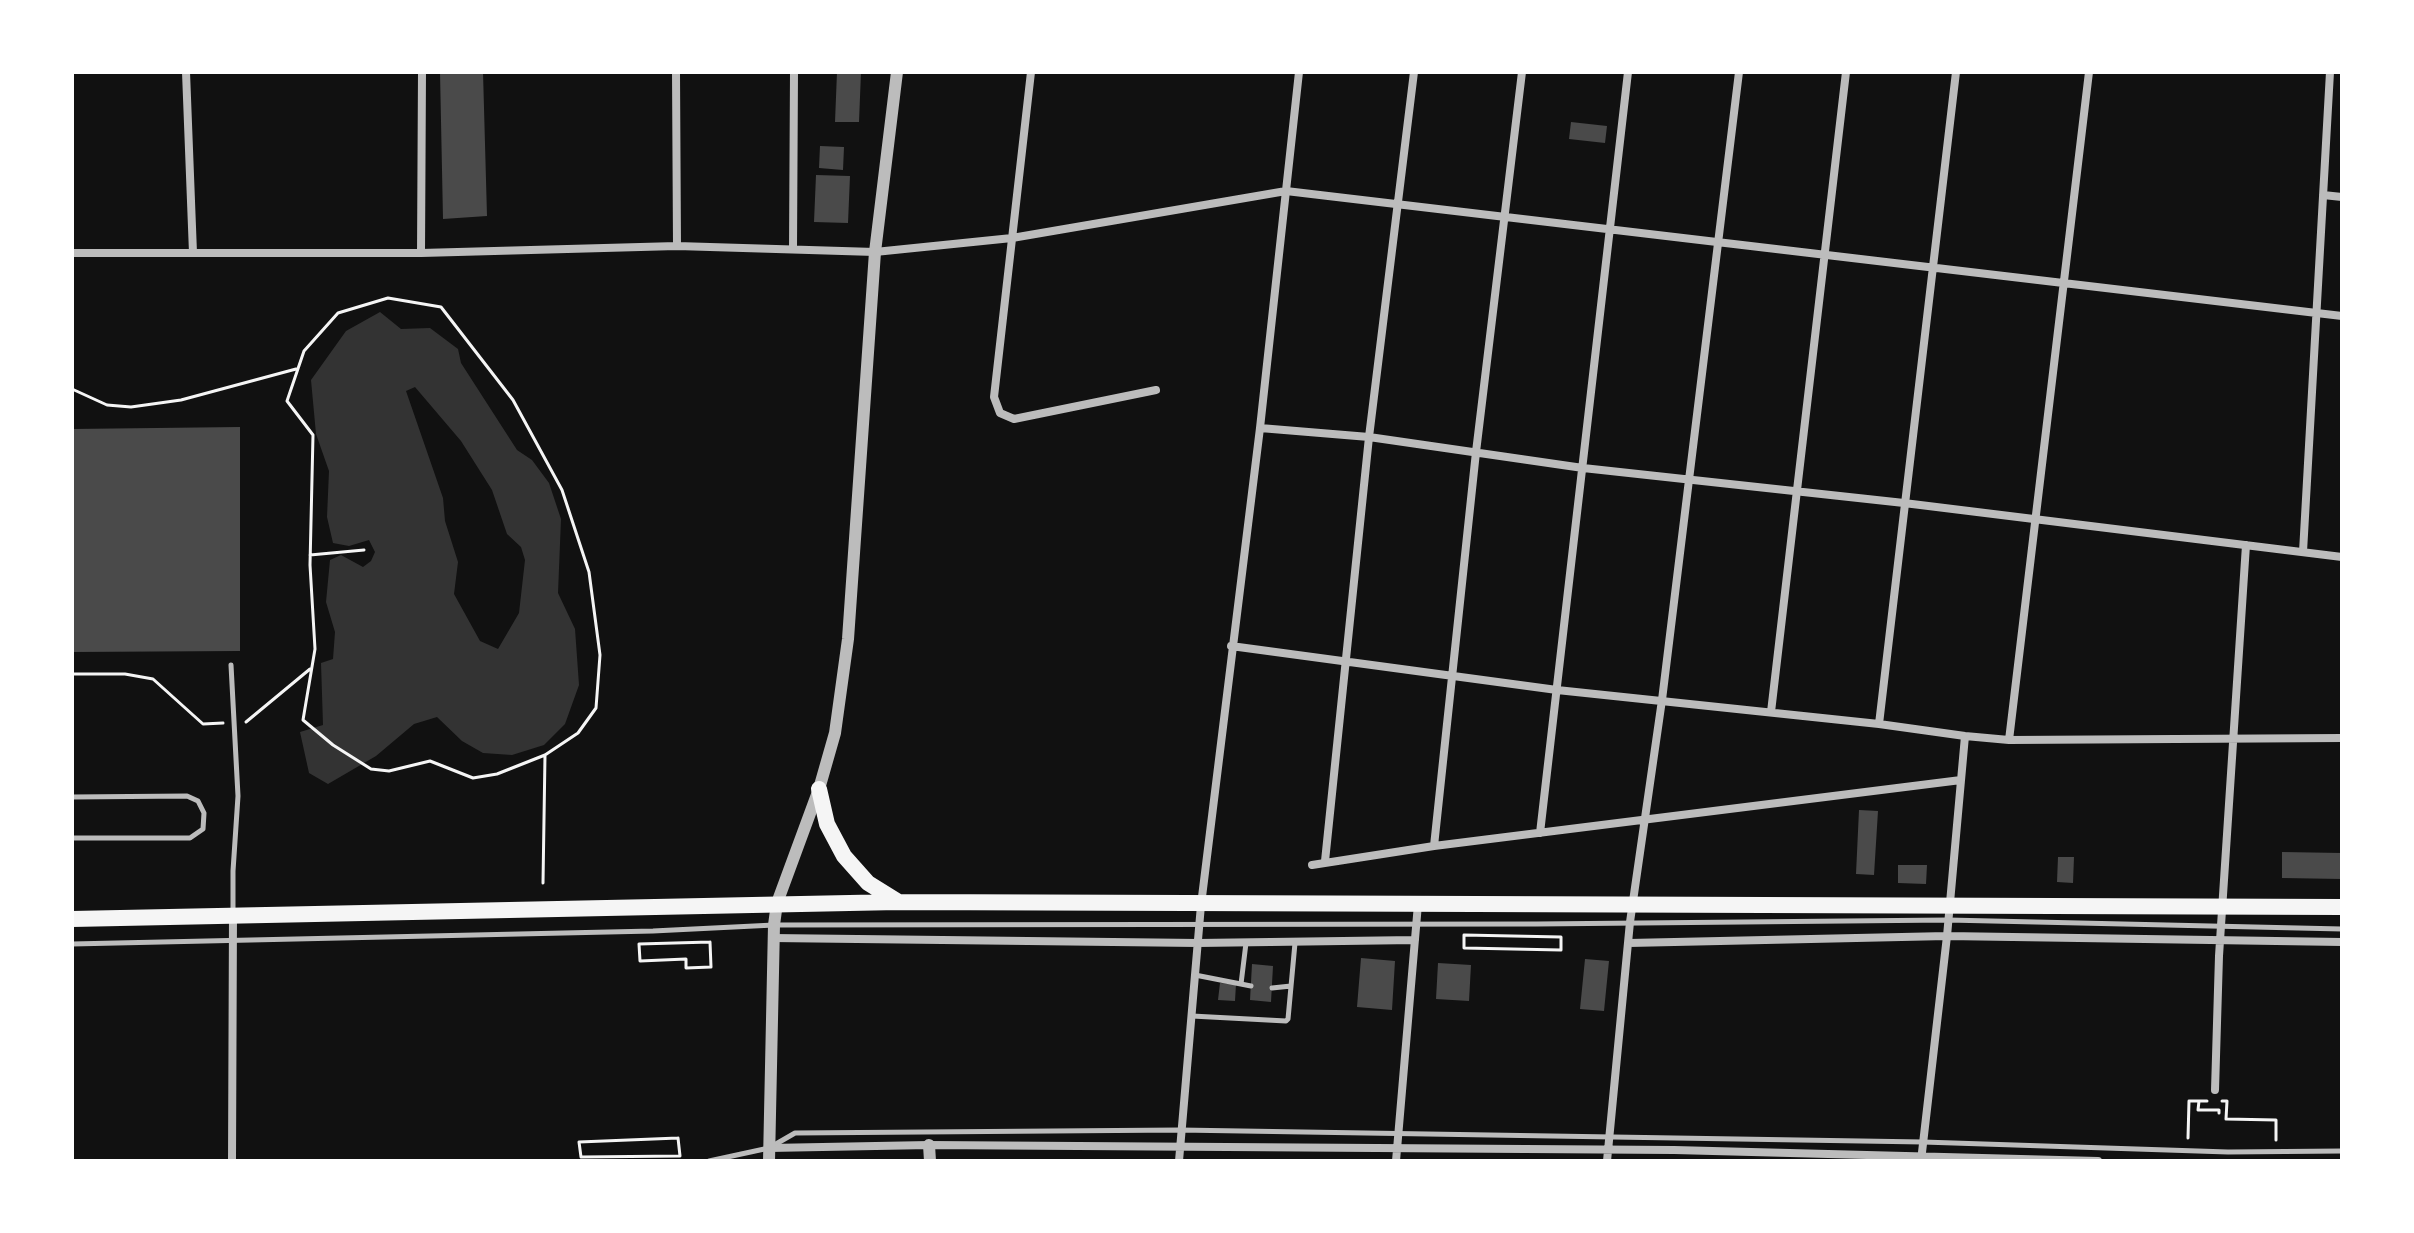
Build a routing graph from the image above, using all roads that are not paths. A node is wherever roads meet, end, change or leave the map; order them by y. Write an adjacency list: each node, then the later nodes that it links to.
1 (186, 72): 28 (street)
2 (422, 72): 29 (street)
3 (676, 72): 24 (street)
4 (794, 72): 25 (street)
5 (897, 72): 26 (street)
6 (1031, 72): 22 (street)
7 (1299, 72): 16 (street)
8 (1414, 72): 19 (street)
9 (1522, 72): 20 (street)
10 (1628, 72): 21 (street)
11 (1739, 72): 23 (street)
12 (1846, 72): 30 (street)
13 (1956, 72): 31 (street)
14 (2089, 72): 32 (street)
15 (2330, 72): 17 (street)
16 (1286, 191): 19 (street); 22 (street); 36 (street)
17 (2323, 195): 18 (street); 33 (street)
18 (2342, 197)
19 (1398, 205): 20 (street); 37 (street)
20 (1504, 217): 21 (street); 38 (street)
21 (1610, 230): 23 (street); 39 (street)
22 (1012, 238): 26 (street); 35 (street)
23 (1719, 242): 30 (street); 40 (street)
24 (677, 246): 25 (street); 29 (street)
25 (793, 249): 26 (street)
26 (875, 252): 60 (street)
27 (72, 253): 28 (street)
28 (193, 253): 29 (street)
29 (421, 253)
30 (1825, 255): 31 (street); 41 (street)
31 (1933, 268): 32 (street); 42 (street)
32 (2064, 283): 33 (street); 43 (street)
33 (2317, 313): 34 (street); 45 (street)
34 (2342, 316)
35 (1156, 390)
36 (1260, 428): 37 (street); 47 (street)
37 (1369, 437): 38 (street); 48 (street)
38 (1476, 452): 39 (street); 50 (street)
39 (1583, 468): 40 (street); 51 (street)
40 (1690, 479): 41 (street); 52 (street)
41 (1798, 491): 42 (street); 53 (street)
42 (1904, 503): 43 (street); 54 (street)
43 (2035, 520): 44 (street); 58 (street)
44 (2246, 545): 45 (street); 56 (street)
45 (2303, 552): 46 (street)
46 (2342, 557)
47 (1231, 646): 48 (street); 71 (street)
48 (1345, 661): 50 (street); 66 (street)
49 (231, 665): 76 (lane)
50 (1452, 676): 51 (street); 65 (street)
51 (1557, 690): 52 (street); 63 (street)
52 (1662, 700): 53 (street); 62 (street)
53 (1771, 712): 54 (street)
54 (1879, 724): 55 (street)
55 (1965, 736): 58 (street); 59 (street)
56 (2233, 738): 57 (street); 58 (street); 74 (street)
57 (2342, 738)
58 (2009, 740)
59 (1961, 780): 62 (street); 75 (street)
60 (819, 789): 68 (main road); 69 (street)
61 (72, 797): 64 (lane)
62 (1647, 820): 63 (street); 72 (street)
63 (1540, 833): 65 (street)
64 (72, 838)
65 (1434, 846): 66 (street)
66 (1325, 861): 67 (street)
67 (1312, 865)
68 (898, 902): 69 (main road); 71 (main road)
69 (777, 903): 76 (main road); 83 (street)
70 (1418, 904): 71 (main road); 72 (main road); 80 (street)
71 (1201, 905): 79 (street)
72 (1634, 905): 75 (main road); 78 (street)
73 (2342, 907): 74 (main road)
74 (2222, 908): 75 (main road); 81 (street)
75 (1949, 912): 78 (lane); 81 (lane); 84 (street)
76 (233, 914): 77 (main road); 86 (street)
77 (72, 919)
78 (1630, 922): 80 (lane); 92 (street)
79 (1201, 923): 80 (lane); 83 (lane); 89 (street)
80 (1417, 924): 85 (street)
81 (2221, 926): 82 (lane); 87 (street)
82 (2342, 929)
83 (773, 931): 86 (lane); 89 (street); 110 (street)
84 (1947, 936): 87 (street); 92 (street); 104 (street)
85 (1415, 940): 91 (street); 102 (street)
86 (233, 942): 93 (lane); 112 (street)
87 (2221, 942): 88 (street); 100 (street)
88 (2342, 942)
89 (1198, 943): 90 (street); 94 (street)
90 (1246, 943): 91 (street); 95 (lane)
91 (1295, 943): 97 (lane)
92 (1629, 943): 103 (street)
93 (72, 944)
94 (1195, 975): 95 (lane); 99 (street)
95 (1241, 984): 96 (lane)
96 (1251, 986)
97 (1291, 986): 98 (lane); 99 (lane)
98 (1272, 988)
99 (1191, 1016): 101 (street)
100 (2215, 1090)
101 (1180, 1130): 102 (lane); 106 (street); 110 (lane)
102 (1399, 1132): 103 (lane); 107 (street)
103 (1610, 1136): 104 (lane); 108 (street)
104 (1923, 1142): 109 (lane); 111 (street)
105 (929, 1145): 106 (street); 110 (street); 114 (street)
106 (1180, 1146): 107 (street); 115 (street)
107 (1397, 1148): 108 (street); 116 (street)
108 (1608, 1150): 111 (street); 117 (street)
109 (2342, 1151)
110 (769, 1154): 113 (lane)
111 (1921, 1158): 118 (street)
112 (232, 1161)
113 (709, 1161)
114 (930, 1161)
115 (1179, 1161)
116 (1396, 1161)
117 (1607, 1161)
118 (2098, 1161)

